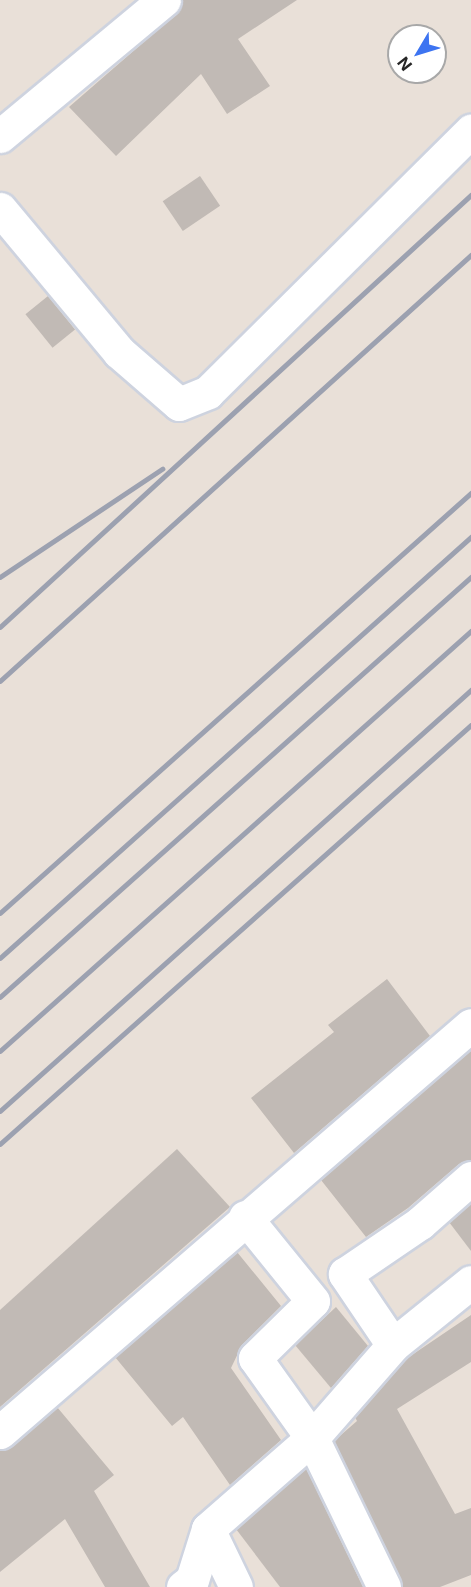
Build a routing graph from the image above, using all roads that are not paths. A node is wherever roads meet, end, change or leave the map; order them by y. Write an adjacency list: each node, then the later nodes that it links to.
1 (164, 0): 3 (street)
2 (471, 131): 4 (street)
3 (0, 136)
4 (0, 209)
5 (471, 1025): 7 (street)
6 (471, 1178): 9 (street)
7 (245, 1217): 10 (street); 11 (street)
8 (471, 1282): 9 (street)
9 (393, 1345): 11 (street)
10 (0, 1432)
11 (312, 1438): 12 (street); 15 (street)
12 (208, 1529): 13 (street); 14 (street)
13 (183, 1587)
14 (236, 1587)
15 (384, 1587)

